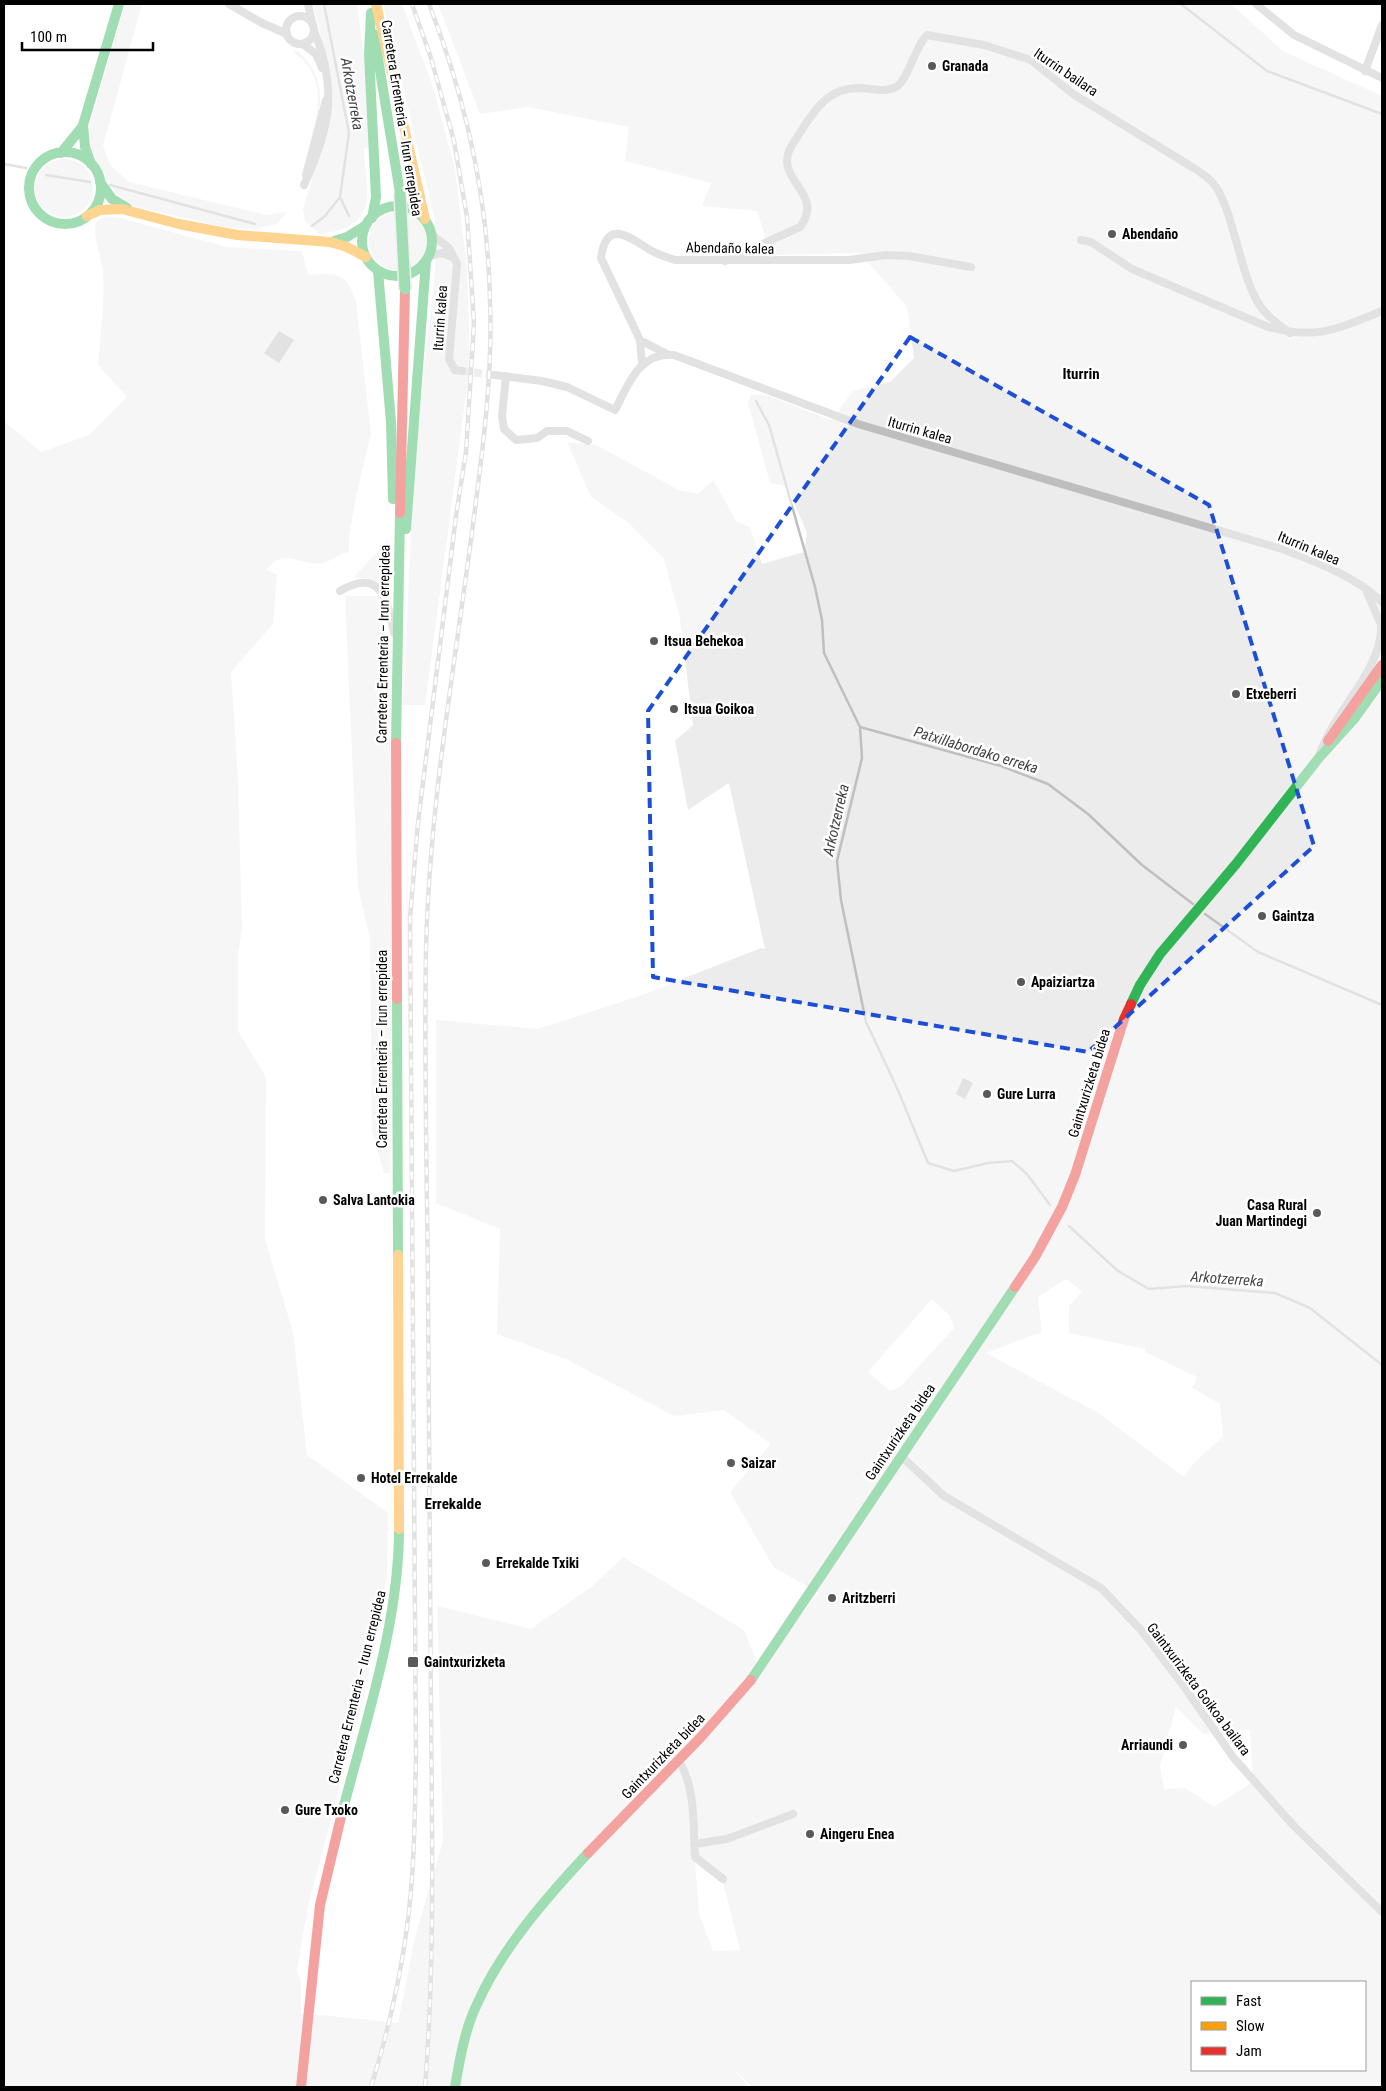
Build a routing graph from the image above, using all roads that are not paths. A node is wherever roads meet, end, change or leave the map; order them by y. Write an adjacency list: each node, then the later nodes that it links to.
1 (119, 4): 13 (main road)
2 (229, 4): 9 (street)
3 (308, 4): 6 (street)
4 (1256, 4): 11 (street)
5 (372, 7): 21 (main road); 22 (main road); 41 (main road, Carretera Errenteria – Irun errepidea, bridge)
6 (312, 22): 8 (street); 9 (street)
7 (1382, 25): 11 (street)
8 (314, 31): 10 (street); 14 (street)
9 (287, 34): 10 (street)
10 (303, 44): 16 (street)
11 (1364, 71): 12 (street)
12 (1382, 78)
13 (84, 126): 15 (main road); 17 (main road)
14 (326, 128): 16 (street); 16 (street)
15 (61, 153): 17 (main road); 20 (main road)
16 (309, 158)
17 (92, 165): 18 (main road)
18 (100, 182): 19 (main road); 20 (main road)
19 (130, 210): 20 (main road); 25 (main road)
20 (88, 216)
21 (425, 219): 22 (main road); 23 (main road)
22 (368, 222): 25 (main road); 26 (main road)
23 (432, 235): 27 (main road); 28 (street)
24 (1081, 240): 33 (street)
25 (330, 242): 26 (main road)
26 (366, 257): 31 (main road)
27 (428, 259): 28 (street); 31 (main road); 42 (main road)
28 (455, 259): 37 (street, Iturrin kalea)
29 (725, 261): 30 (street, Abendaño kalea); 33 (street, Iturrin bailara); 34 (street, Abendaño kalea)
30 (971, 267)
31 (378, 271): 41 (main road)
32 (1382, 311): 33 (street)
33 (1290, 333)
34 (640, 340): 35 (street, Iturrin kalea); 36 (street)
35 (667, 354): 36 (street); 43 (street, Iturrin kalea)
36 (642, 364): 39 (street)
37 (462, 372)
38 (494, 375): 39 (street)
39 (506, 376): 40 (street)
40 (588, 441)
41 (399, 537): 42 (main road, Carretera Errenteria – Irun errepidea)
42 (398, 567): 47 (main road, Carretera Errenteria – Irun errepidea)
43 (1365, 588): 45 (street, Iturrin kalea); 46 (street)
44 (340, 591): 47 (street)
45 (1380, 599)
46 (1382, 626): 50 (street)
47 (397, 648): 57 (main road, Carretera Errenteria – Irun errepidea)
48 (1382, 665): 50 (main road, Gaintxurizketa bidea)
49 (1382, 680): 50 (main road, Gaintxurizketa bidea)
50 (1318, 759): 51 (main road, Gaintxurizketa bidea)
51 (901, 1456): 52 (main road, Gaintxurizketa bidea); 56 (street, Gaintxurizketa Goikoa bailara)
52 (679, 1761): 54 (street); 58 (main road, Gaintxurizketa bidea)
53 (793, 1814): 54 (street)
54 (694, 1844): 55 (street)
55 (723, 1879)
56 (1382, 1912)
57 (302, 2087)
58 (455, 2087)

